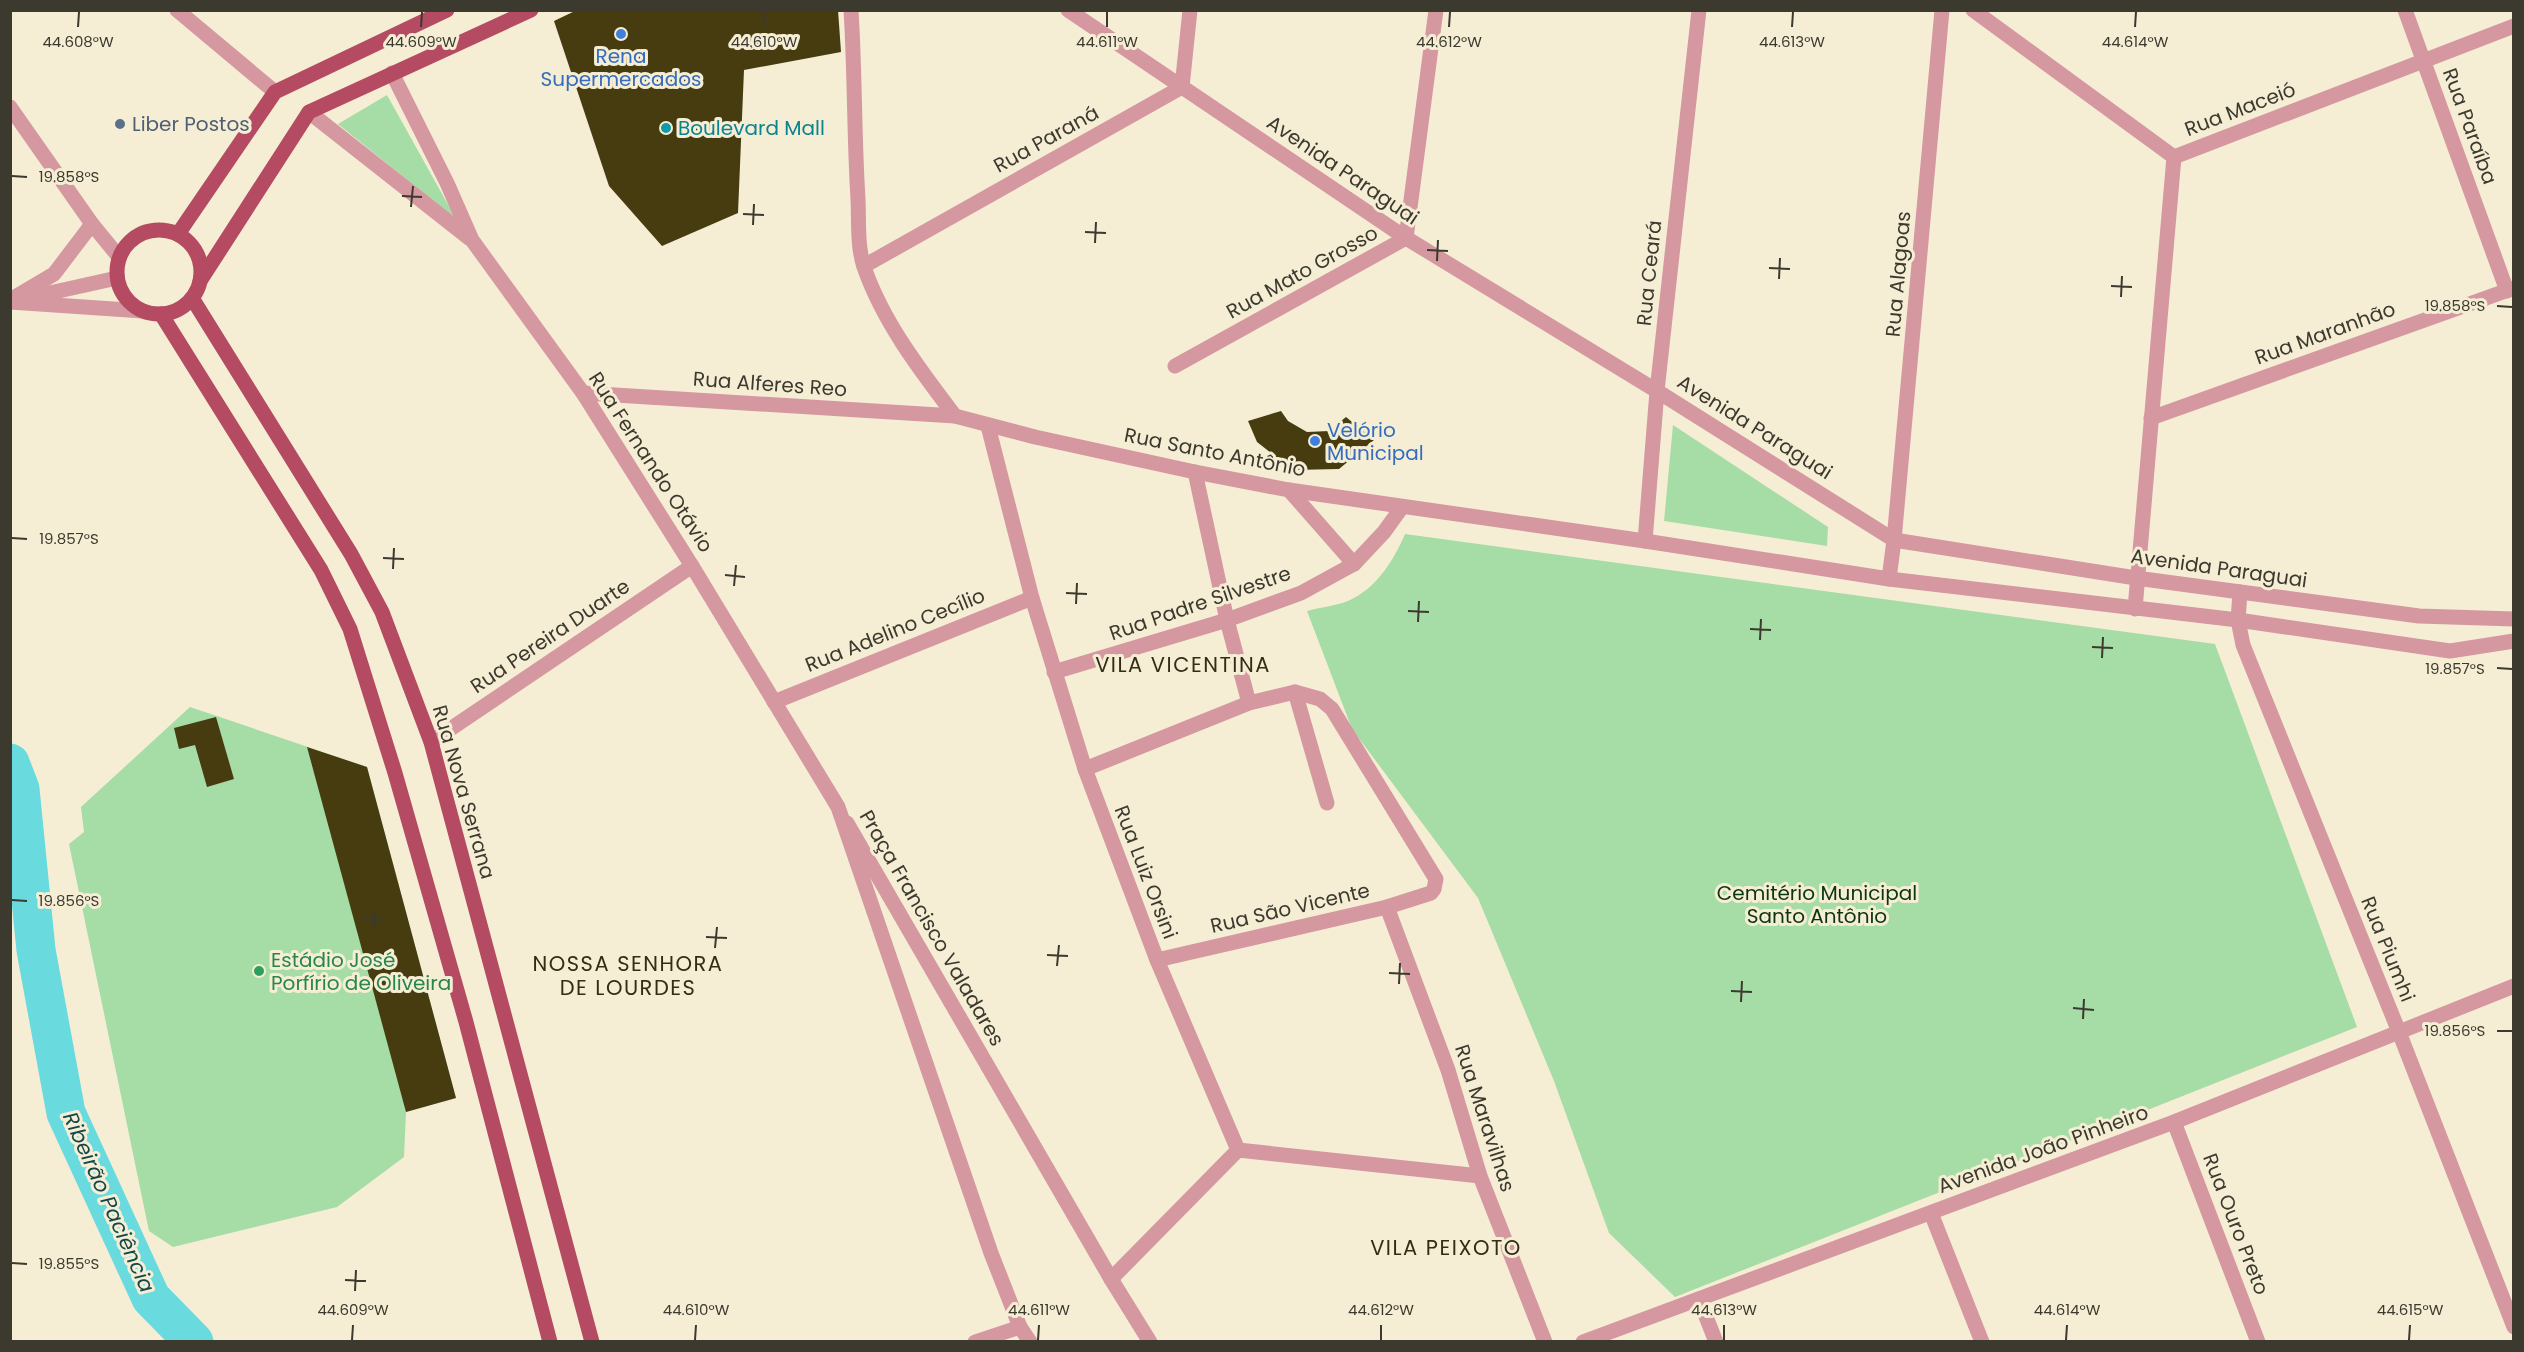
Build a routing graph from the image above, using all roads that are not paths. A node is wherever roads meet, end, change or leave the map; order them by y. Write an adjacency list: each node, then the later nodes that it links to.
1 (177, 10): 16 (street)
2 (447, 10): 16 (main road)
3 (531, 10): 14 (main road)
4 (851, 10): 25 (street)
5 (1068, 10): 15 (street, Avenida Paraguai)
6 (1190, 10): 15 (street)
7 (1436, 10): 22 (street, Rua Mato Grosso)
8 (1699, 10): 34 (street, Rua Ceará)
9 (1942, 10): 42 (street, Rua Alagoas)
10 (1973, 10): 19 (street)
11 (2404, 10): 13 (street, Rua Paraíba)
12 (2514, 27): 13 (street, Rua Maceió)
13 (2424, 63): 19 (street, Rua Maceió); 28 (street, Rua Paraíba)
14 (392, 73): 18 (main road); 23 (street)
15 (1182, 87): 22 (street, Avenida Paraguai); 25 (street, Rua Paraná)
16 (275, 92): 21 (main road)
17 (10, 107): 20 (street)
18 (309, 112): 23 (street); 27 (main road)
19 (2174, 157): 37 (street, Rua Maceió)
20 (92, 224): 24 (street); 30 (street)
21 (178, 234): 24 (main road); 27 (main road)
22 (1406, 238): 33 (street, Rua Mato Grosso); 34 (street, Avenida Paraguai)
23 (472, 240): 35 (street, Rua Fernando Otávio)
24 (119, 257): 26 (main road)
25 (864, 266): 36 (street)
26 (117, 278): 30 (street); 31 (main road)
27 (200, 281): 29 (main road)
28 (2510, 290): 37 (street, Rua Maranhão)
29 (192, 298): 32 (main road); 59 (main road, Rua Nova Serrana)
30 (10, 301): 31 (street)
31 (143, 310): 32 (main road)
32 (161, 314): 75 (main road)
33 (1175, 366)
34 (1657, 391): 42 (street, Avenida Paraguai); 43 (street, Rua Ceará)
35 (583, 393): 36 (street, Rua Alferes Reo); 45 (street, Rua Fernando Otávio)
36 (955, 416): 38 (street, Rua Santo Antônio)
37 (2151, 418): 46 (street, Rua Maceió)
38 (988, 426): 39 (street, Rua Santo Antônio); 49 (street, Rua Luiz Orsini)
39 (1195, 472): 40 (street, Rua Santo Antônio); 52 (street)
40 (1289, 490): 41 (street, Rua Santo Antônio); 44 (street)
41 (1402, 507): 43 (street, Rua Santo Antônio); 44 (street, Rua Padre Silvestre)
42 (1894, 540): 46 (street, Avenida Paraguai); 47 (street, Rua Alagoas)
43 (1645, 541): 47 (street, Rua Santo Antônio)
44 (1354, 564): 52 (street, Rua Padre Silvestre)
45 (692, 566): 57 (street, Rua Fernando Otávio); 59 (street, Rua Pereira Duarte)
46 (2136, 578): 48 (street, Avenida Paraguai); 50 (street, Rua Maceió)
47 (1889, 579): 50 (street)
48 (2240, 592): 51 (street, Avenida Paraguai); 53 (street, Rua Piumhi)
49 (1032, 598): 55 (street, Rua Luiz Orsini); 57 (street, Rua Adelino Cecílio)
50 (2135, 609): 53 (street)
51 (2514, 619)
52 (1227, 620): 55 (street, Rua Padre Silvestre); 58 (street)
53 (2238, 620): 54 (street); 66 (street, Rua Piumhi)
54 (2514, 641)
55 (1054, 672): 60 (street, Rua Luiz Orsini)
56 (1295, 692): 58 (street); 61 (street); 63 (street, Rua São Vicente)
57 (774, 702): 62 (street, Rua Fernando Otávio)
58 (1250, 703): 60 (street)
59 (431, 742): 76 (main road, Rua Nova Serrana)
60 (1084, 769): 64 (street, Rua Luiz Orsini)
61 (1327, 803)
62 (838, 807): 71 (street, Praça Francisco Valadares); 73 (street, Praça Francisco Valadares)
63 (1387, 907): 64 (street, Rua São Vicente); 69 (street, Rua Maravilhas)
64 (1157, 960): 68 (street, Rua Luiz Orsini)
65 (2514, 986): 66 (street, Avenida João Pinheiro)
66 (2399, 1032): 67 (street, Avenida João Pinheiro); 74 (street, Rua Piumhi)
67 (2174, 1122): 70 (street, Avenida João Pinheiro); 84 (street, Rua Ouro Preto)
68 (1238, 1150): 69 (street); 71 (street)
69 (1480, 1176): 80 (street, Rua Maravilhas)
70 (1931, 1213): 72 (street, Avenida João Pinheiro); 83 (street)
71 (1111, 1280): 79 (street, Praça Francisco Valadares)
72 (1699, 1299): 81 (street, Avenida João Pinheiro); 82 (street)
73 (1020, 1327): 77 (street); 78 (street, Praça Francisco Valadares)
74 (2514, 1327)
75 (550, 1341)
76 (592, 1341)
77 (975, 1341)
78 (1030, 1341)
79 (1150, 1341)
80 (1545, 1341)
81 (1583, 1341)
82 (1716, 1341)
83 (1982, 1341)
84 (2258, 1341)

